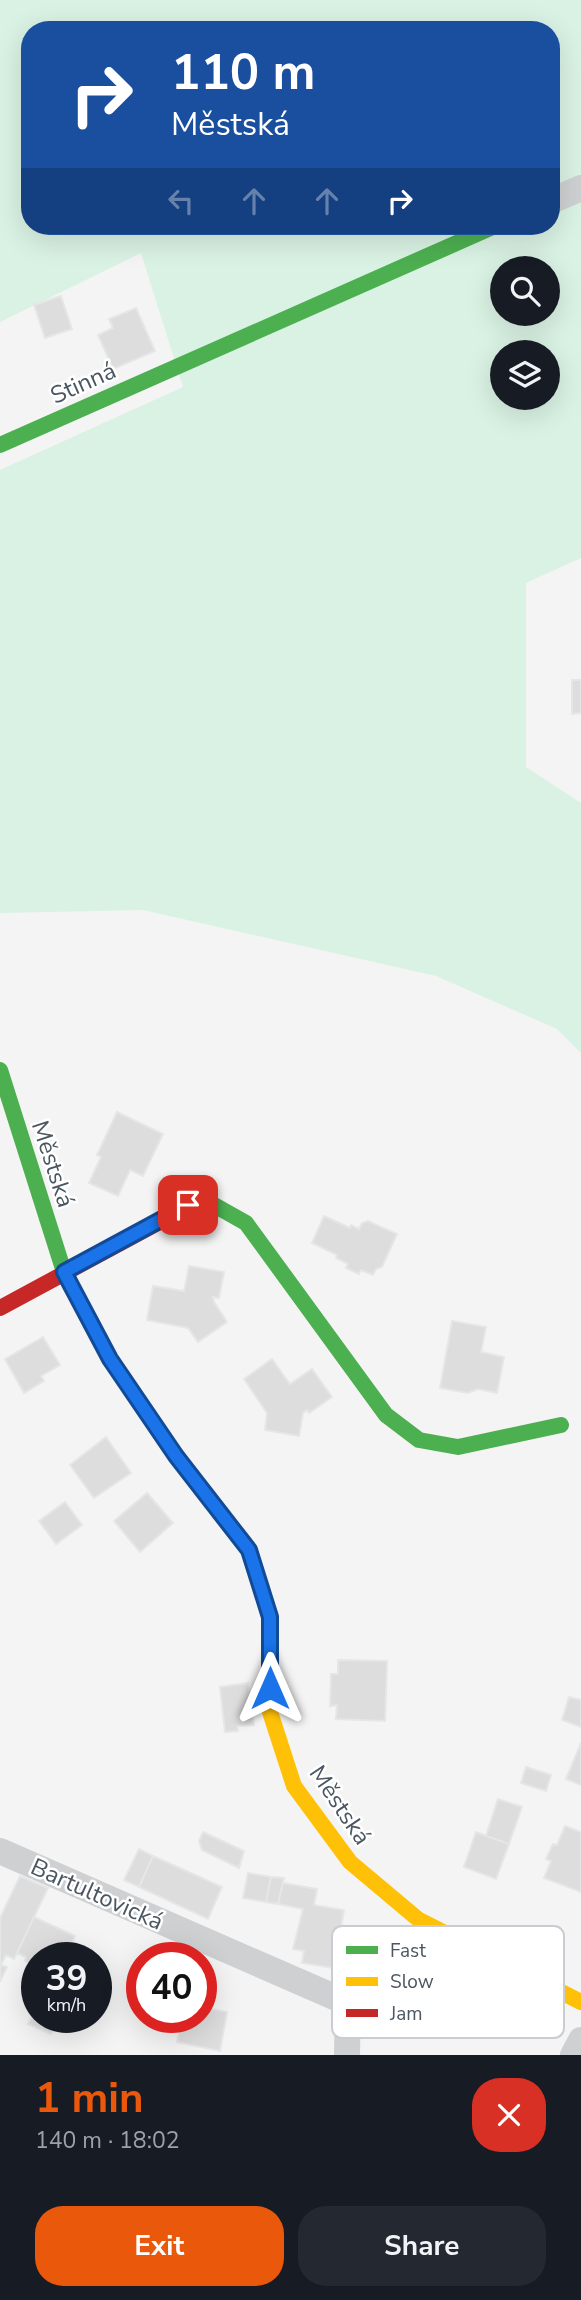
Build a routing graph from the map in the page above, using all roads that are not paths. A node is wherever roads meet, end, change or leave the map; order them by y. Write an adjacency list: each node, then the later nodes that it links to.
1 (581, 188): 2 (street)
2 (560, 197)
3 (475, 235): 4 (street, Stinná)
4 (0, 445)
5 (0, 1070): 6 (street, Městská)
6 (5, 1106): 7 (street, Městská)
7 (64, 1272): 8 (street); 9 (street); 11 (street, Městská)
8 (0, 1308)
9 (561, 1425)
10 (0, 1851): 13 (street, Bartultovická)
11 (431, 1926)
12 (564, 1994): 14 (street, Městská)
13 (332, 1996)
14 (581, 2002)
15 (581, 2040): 16 (street)
16 (573, 2055)

